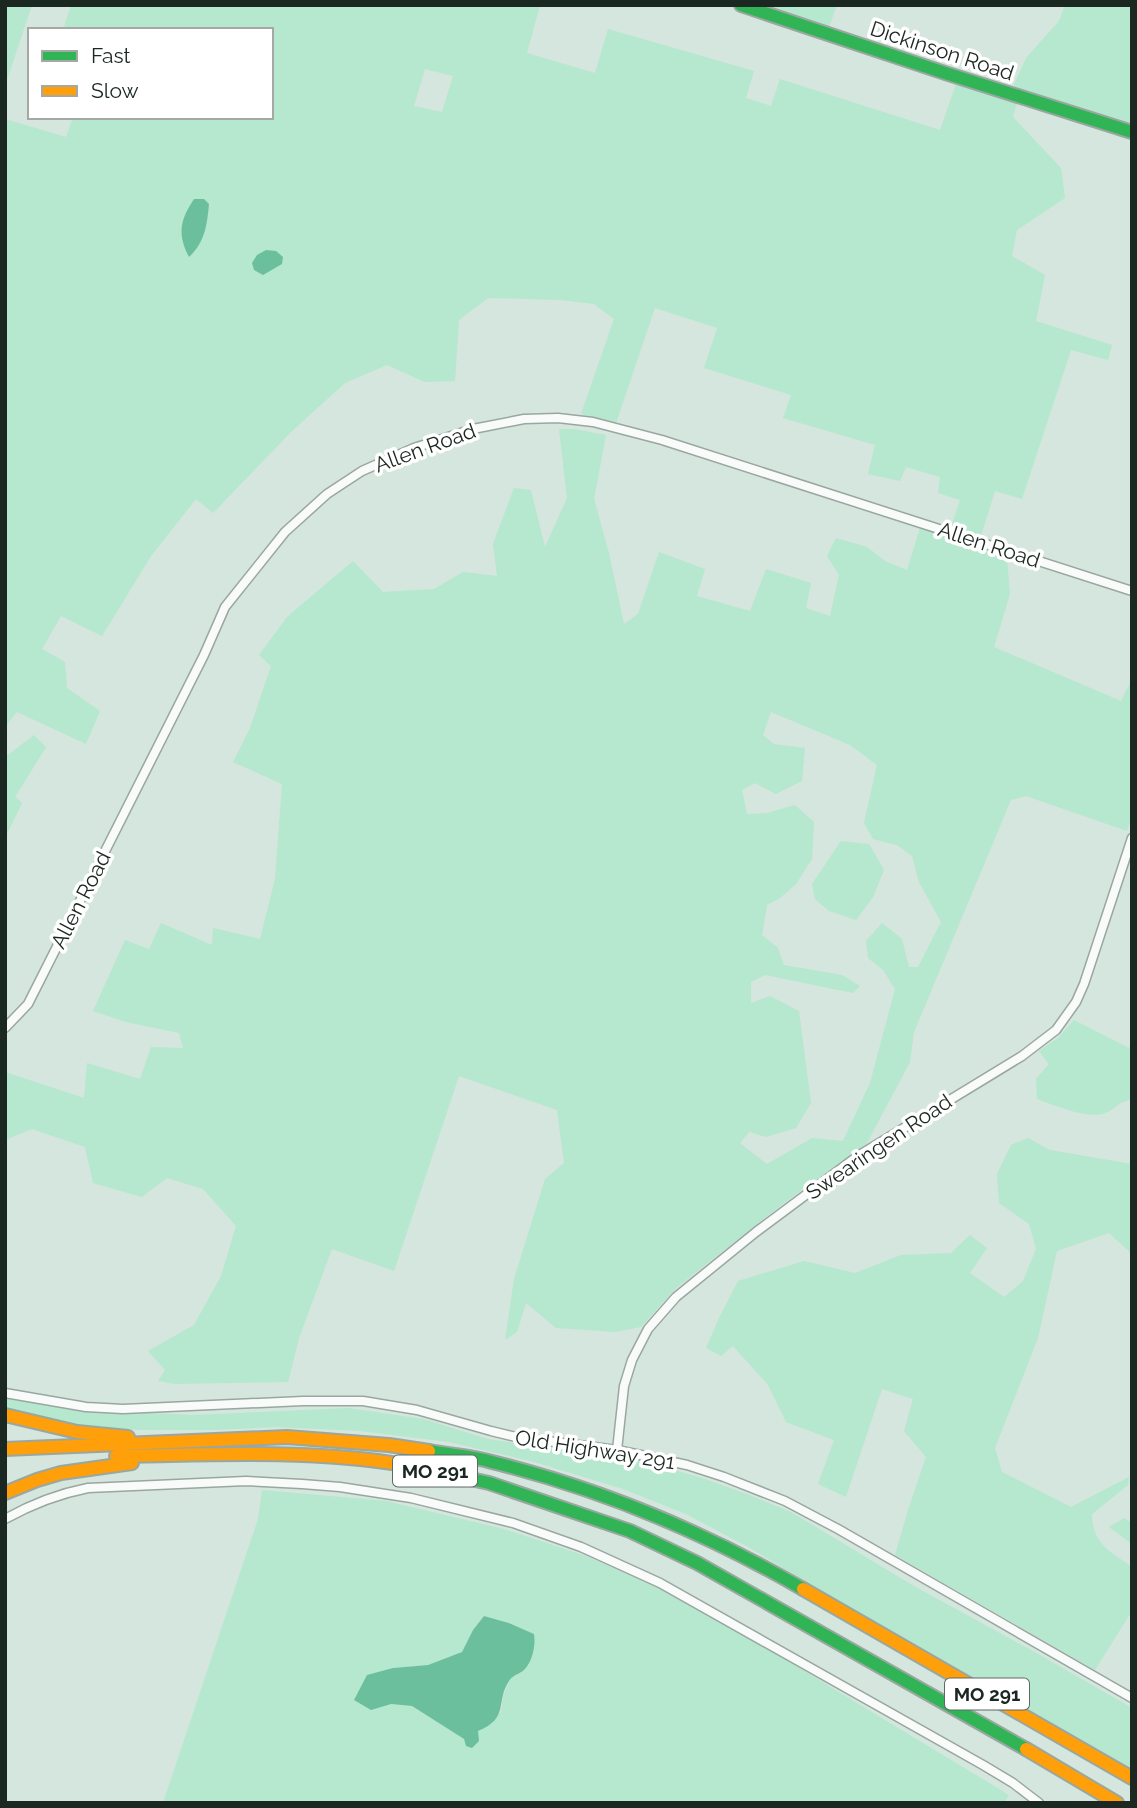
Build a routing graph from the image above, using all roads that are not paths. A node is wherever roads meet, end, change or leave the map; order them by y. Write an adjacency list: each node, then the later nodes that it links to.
1 (741, 5): 2 (main road, Dickinson Road)
2 (1132, 132)
3 (1132, 590): 5 (street, Allen Road)
4 (1132, 838): 10 (street, Swearingen Road)
5 (5, 1028)
6 (5, 1393): 10 (street, Old Highway 291)
7 (5, 1416): 8 (main road)
8 (162, 1442): 9 (main road, MO 291); 16 (main road, MO 291)
9 (5, 1449)
10 (617, 1450): 15 (street, Old Highway 291)
11 (192, 1455): 12 (main road, MO 291); 13 (main road); 18 (main road, MO 291)
12 (5, 1460)
13 (5, 1493)
14 (5, 1520): 17 (street)
15 (1132, 1698)
16 (1132, 1778)
17 (1039, 1803)
18 (1117, 1803)

